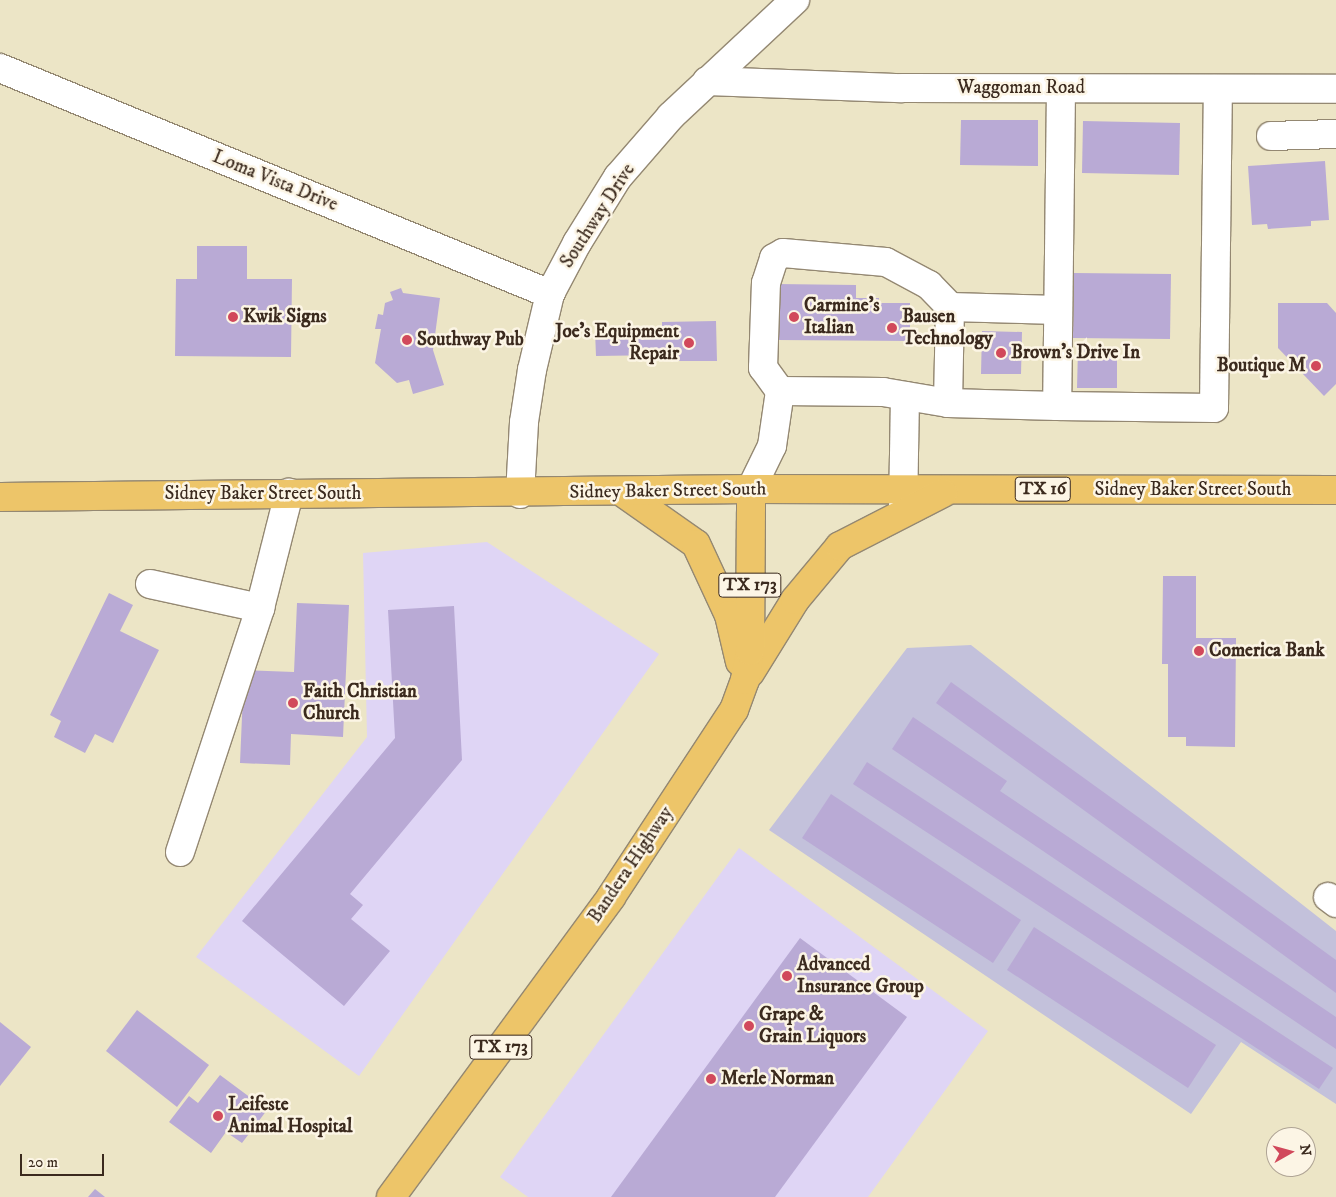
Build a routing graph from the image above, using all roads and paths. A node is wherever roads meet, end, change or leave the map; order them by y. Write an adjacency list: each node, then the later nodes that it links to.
1 (795, 0): 3 (street, Southway Drive)
2 (0, 68): 9 (street, Loma Vista Drive)
3 (707, 81): 4 (street, Waggoman Road); 9 (street, Southway Drive)
4 (1061, 89): 5 (street, Waggoman Road); 11 (street)
5 (1218, 89): 6 (street, Waggoman Road); 15 (street)
6 (1336, 89)
7 (1336, 134): 8 (street)
8 (1270, 136)
9 (550, 294): 20 (street, Southway Drive)
10 (950, 307): 11 (street); 12 (street); 14 (street)
11 (1058, 310): 15 (street)
12 (780, 391): 13 (street); 16 (street)
13 (905, 396): 14 (street); 22 (street)
14 (948, 403): 15 (street)
15 (1057, 406)
16 (751, 489): 18 (main road, Sidney Baker Street South); 22 (main road, Sidney Baker Street South); 25 (main road, Bandera Highway / TX 173)
17 (1336, 490): 22 (main road, Sidney Baker Street South / TX 16)
18 (622, 492): 20 (main road, Sidney Baker Street South); 25 (main road)
19 (289, 493): 20 (main road, Sidney Baker Street South); 21 (main road, Sidney Baker Street South); 24 (street)
20 (520, 494)
21 (0, 497)
22 (903, 500): 25 (main road)
23 (150, 584): 24 (street)
24 (260, 608): 26 (street)
25 (745, 680): 27 (main road, Bandera Highway / TX 173)
26 (180, 852)
27 (391, 1197)

